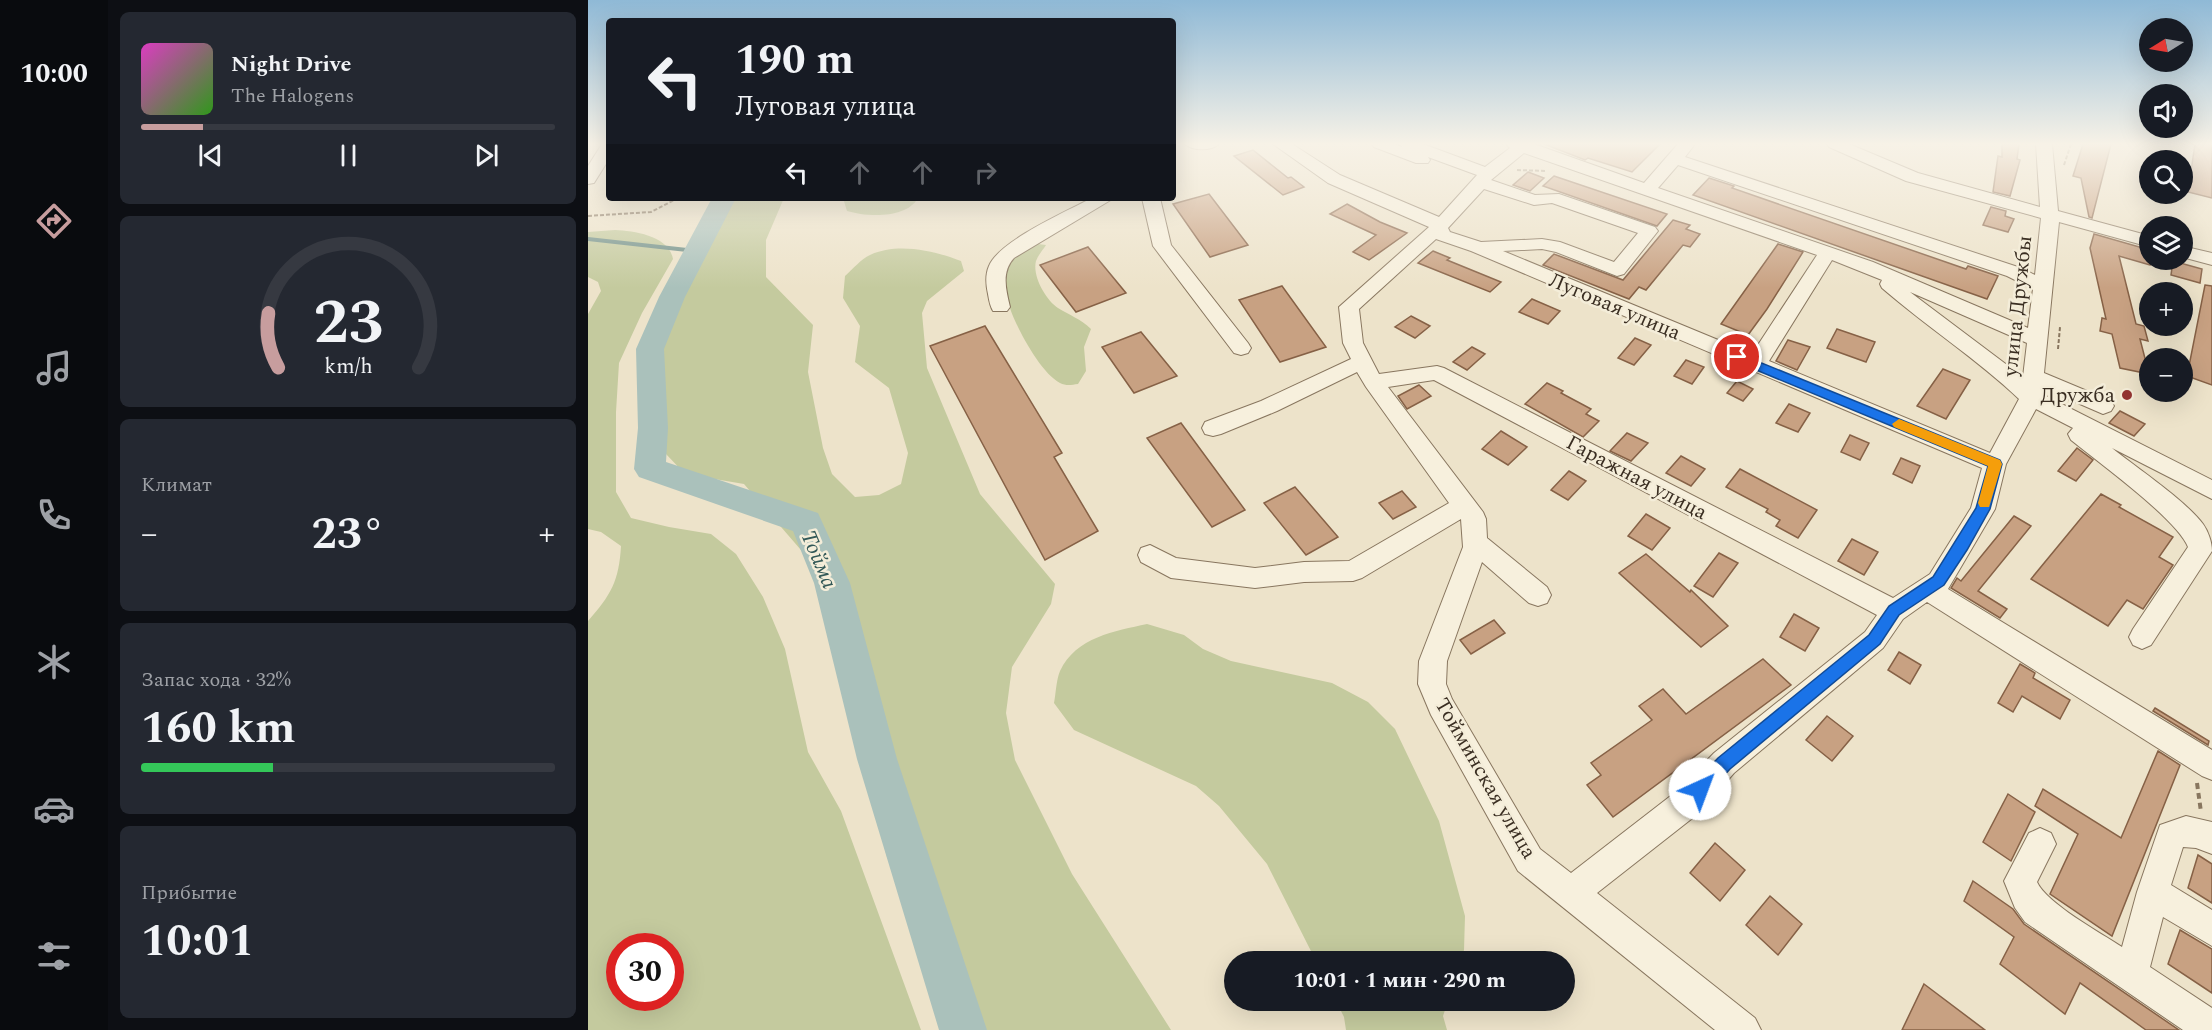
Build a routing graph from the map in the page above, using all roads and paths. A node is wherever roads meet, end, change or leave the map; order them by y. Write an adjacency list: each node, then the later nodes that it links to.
1 (1365, 192): 13 (street, Луговая улица)
2 (1471, 192): 13 (street)
3 (1516, 192): 15 (street)
4 (1649, 192): 16 (street)
5 (1775, 192): 20 (street)
6 (1968, 192): 11 (street)
7 (2048, 192): 11 (street, улица Дружбы)
8 (672, 201): 12 (path)
9 (1100, 201): 21 (street)
10 (1152, 201): 23 (street)
11 (2050, 214): 14 (street); 20 (street, улица Дружбы)
12 (588, 216)
13 (1439, 227): 15 (street, Луговая улица); 25 (street, Тойминская улица)
14 (2139, 239)
15 (1477, 247): 24 (street, Луговая улица)
16 (1828, 252): 19 (street); 24 (street)
17 (2193, 253): 18 (street)
18 (2212, 259)
19 (1866, 266): 22 (street); 26 (street)
20 (2044, 286): 22 (street, улица Дружбы)
21 (1000, 307)
22 (2036, 339): 26 (street, улица Дружбы)
23 (1241, 348)
24 (1756, 365): 30 (street, Луговая улица)
25 (1368, 372): 29 (street, Гаражная улица); 32 (street, Тойминская улица); 37 (street, Гаражная улица)
26 (2032, 387): 27 (street); 28 (street); 30 (street, улица Дружбы)
27 (2103, 406)
28 (2064, 415): 31 (street); 38 (street)
29 (1214, 428)
30 (1995, 464): 35 (street, улица Дружбы)
31 (2212, 490)
32 (1465, 505): 33 (street, Тойминская улица); 34 (street)
33 (1475, 542): 36 (street); 43 (street, Тойминская улица)
34 (1150, 555)
35 (1927, 589): 37 (street, улица Дружбы); 39 (street)
36 (1538, 595)
37 (1894, 611): 43 (street)
38 (2142, 637)
39 (2204, 762): 40 (path)
40 (2209, 836): 42 (street)
41 (2040, 844): 45 (street)
42 (2153, 892): 44 (street); 45 (street)
43 (1571, 893): 47 (street, Тойминская улица)
44 (2212, 929)
45 (2131, 975): 46 (street)
46 (2212, 1029)
47 (1743, 1030)

